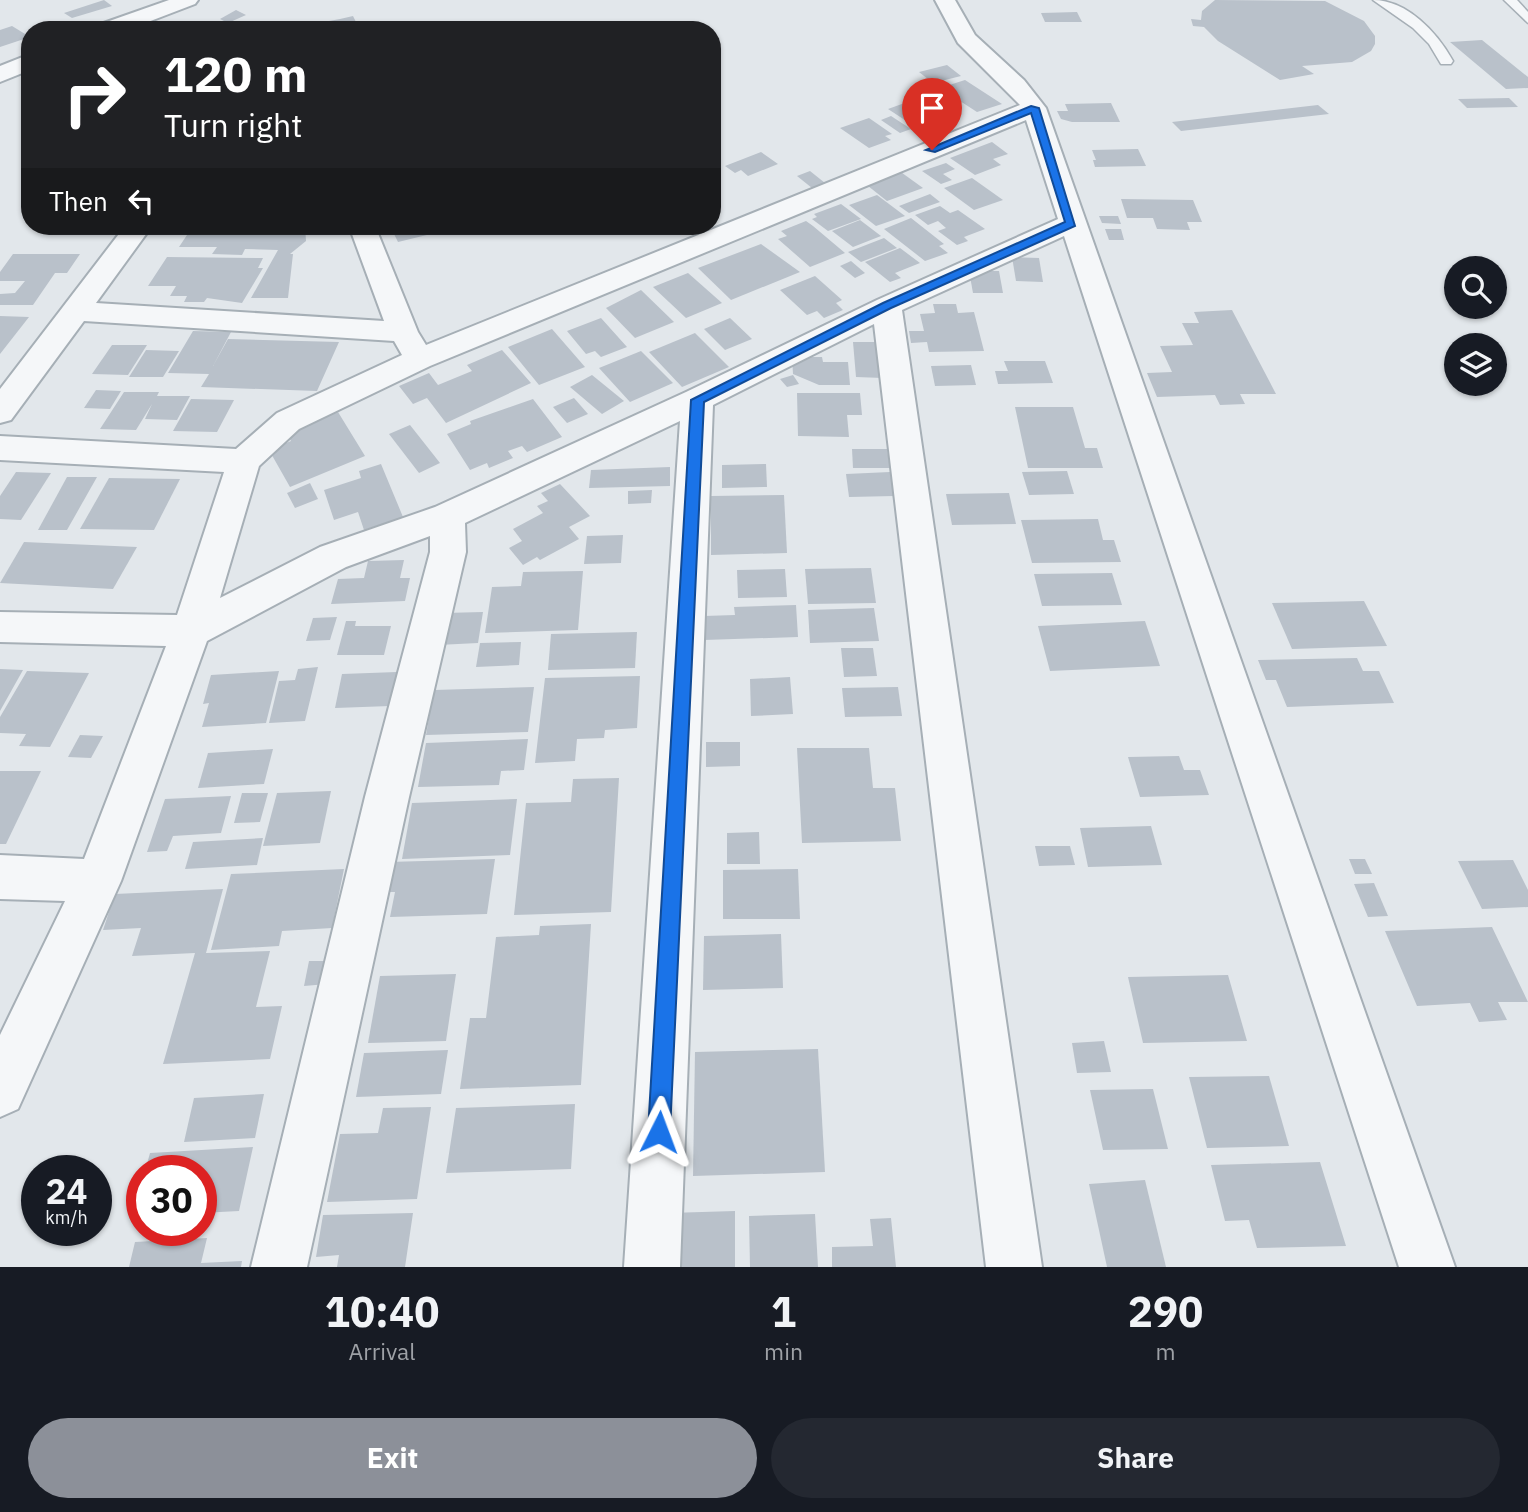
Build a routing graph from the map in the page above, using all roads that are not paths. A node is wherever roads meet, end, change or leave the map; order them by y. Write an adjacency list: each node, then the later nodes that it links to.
1 (188, 0): 6 (street)
2 (945, 0): 10 (street)
3 (1379, 0): 7 (lane)
4 (1510, 0): 5 (lane)
5 (1528, 19)
6 (131, 21)
7 (1446, 61)
8 (21, 65): 9 (street)
9 (0, 75)
10 (1034, 108): 11 (street); 12 (street)
11 (1071, 223): 16 (street); 32 (street)
12 (721, 227)
13 (132, 235): 17 (street)
14 (366, 235): 18 (street)
15 (700, 235): 18 (street)
16 (887, 306): 19 (street); 31 (street)
17 (75, 311): 18 (street); 20 (street)
18 (411, 345): 22 (street)
19 (697, 400): 23 (street); 30 (street)
20 (0, 412)
21 (0, 447): 22 (street)
22 (244, 461): 25 (street)
23 (447, 516): 25 (street); 29 (street)
24 (0, 627): 25 (street)
25 (191, 631): 27 (street)
26 (0, 877): 27 (street)
27 (98, 881): 28 (street)
28 (0, 1091)
29 (279, 1267)
30 (652, 1267)
31 (1014, 1267)
32 (1427, 1267)

